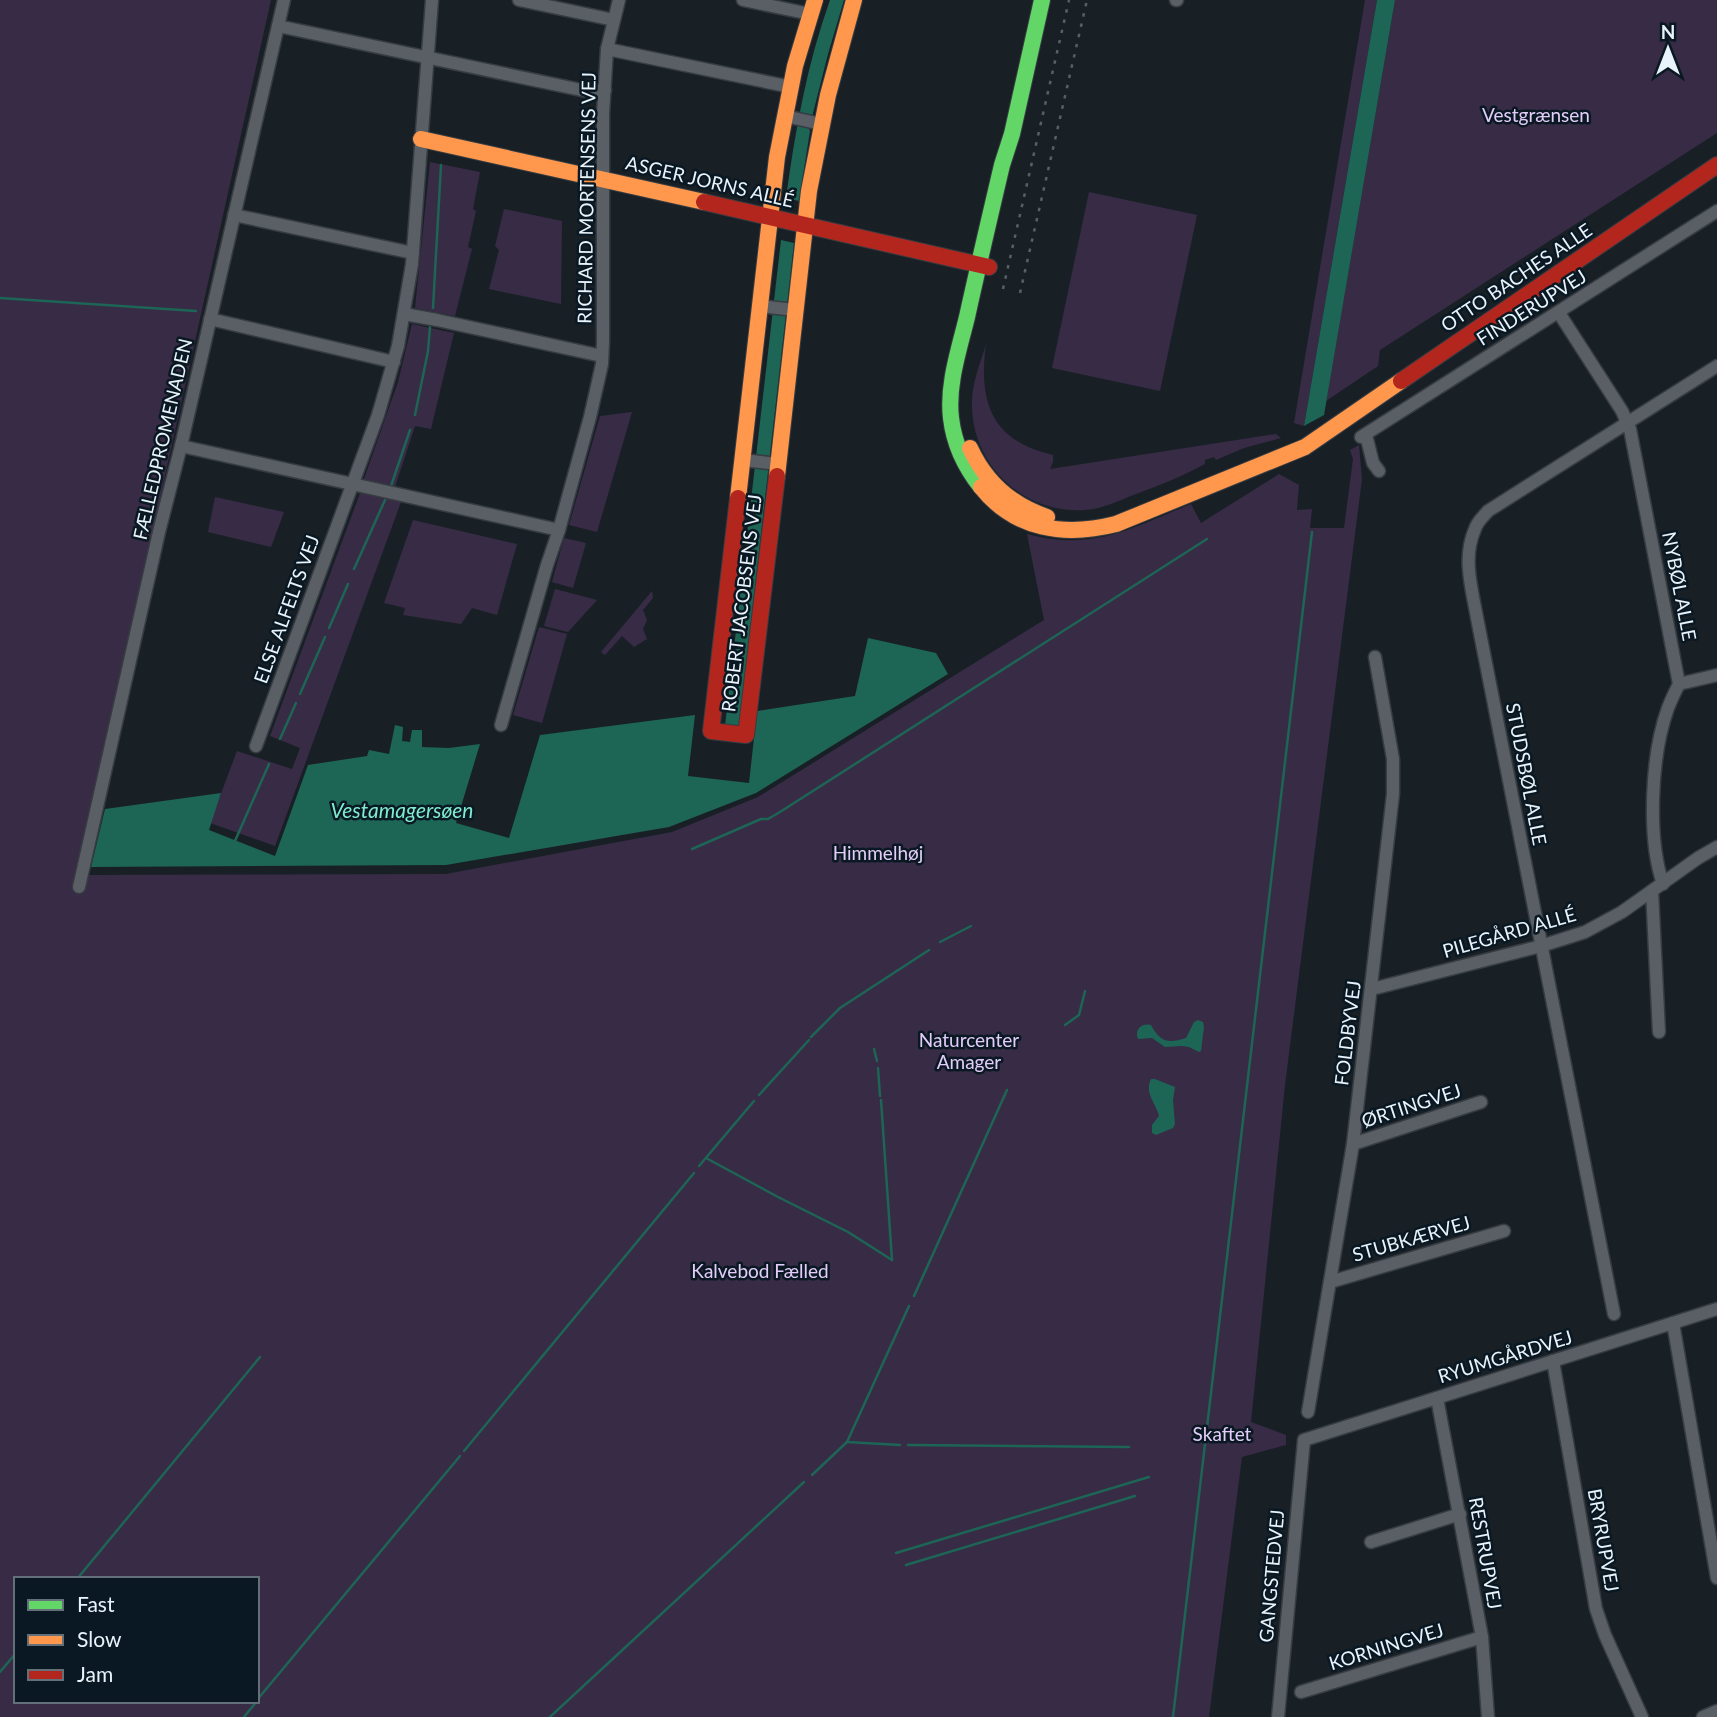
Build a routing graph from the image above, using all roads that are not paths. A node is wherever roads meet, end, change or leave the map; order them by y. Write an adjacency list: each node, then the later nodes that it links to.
1 (284, 0): 10 (street, FÆLLEDPROMENADEN)
2 (519, 0): 9 (street)
3 (619, 0): 9 (street, RICHARD MORTENSENS VEJ)
4 (743, 0): 8 (street)
5 (854, 0): 16 (street, ROBERT JACOBSENS VEJ)
6 (1042, 0): 25 (street, OTTO BACHES ALLE)
7 (429, 1): 12 (street, ELSE ALFELTS VEJ)
8 (812, 7): 13 (street, ROBERT JACOBSENS VEJ)
9 (614, 20): 11 (street, RICHARD MORTENSENS VEJ)
10 (278, 26): 12 (street); 21 (street, FÆLLEDPROMENADEN)
11 (607, 49): 13 (street); 14 (street, RICHARD MORTENSENS VEJ)
12 (428, 57): 14 (street); 17 (street, ELSE ALFELTS VEJ)
13 (791, 87): 15 (street, ROBERT JACOBSENS VEJ)
14 (604, 90): 19 (street, RICHARD MORTENSENS VEJ)
15 (790, 117): 16 (street); 22 (street, ROBERT JACOBSENS VEJ)
16 (817, 123): 23 (street, ROBERT JACOBSENS VEJ)
17 (421, 139): 19 (street, ASGER JORNS ALLÉ); 24 (street, ELSE ALFELTS VEJ)
18 (1717, 165): 25 (street, OTTO BACHES ALLE)
19 (603, 178): 22 (street, ASGER JORNS ALLÉ); 31 (street, RICHARD MORTENSENS VEJ)
20 (1717, 211): 28 (street, FINDERUPVEJ)
21 (234, 215): 24 (street); 30 (street, FÆLLEDPROMENADEN)
22 (769, 216): 23 (street, ASGER JORNS ALLÉ); 26 (street, ROBERT JACOBSENS VEJ)
23 (804, 224): 25 (street, ASGER JORNS ALLÉ); 27 (street, ROBERT JACOBSENS VEJ)
24 (412, 253): 29 (street, ELSE ALFELTS VEJ)
25 (984, 266)
26 (759, 306): 27 (street); 36 (street, ROBERT JACOBSENS VEJ)
27 (795, 310): 37 (street, ROBERT JACOBSENS VEJ)
28 (1559, 313): 34 (street, NYBØL ALLE); 38 (street, FINDERUPVEJ)
29 (404, 314): 31 (street, RICHARD MORTENSENS VEJ); 32 (street, ELSE ALFELTS VEJ)
30 (210, 319): 32 (street); 35 (street, FÆLLEDPROMENADEN)
31 (602, 356): 40 (street, RICHARD MORTENSENS VEJ)
32 (394, 362): 39 (street, ELSE ALFELTS VEJ)
33 (1717, 366): 34 (street, STUDSBØL ALLE)
34 (1627, 423): 43 (street, NYBØL ALLE); 49 (street, STUDSBØL ALLE)
35 (181, 446): 39 (street); 47 (street, FÆLLEDPROMENADEN)
36 (746, 461): 37 (street); 37 (street, ROBERT JACOBSENS VEJ)
37 (776, 464)
38 (1379, 471)
39 (352, 484): 40 (street); 45 (street, ELSE ALFELTS VEJ)
40 (559, 530): 44 (street, RICHARD MORTENSENS VEJ)
41 (1375, 657): 50 (street, FOLDBYVEJ)
42 (1717, 675): 43 (street)
43 (1679, 684): 48 (street)
44 (501, 725)
45 (256, 746)
46 (1717, 847): 48 (street, PILEGÅRD ALLÉ)
47 (79, 887)
48 (1658, 888): 49 (street, PILEGÅRD ALLÉ); 51 (street)
49 (1541, 946): 50 (street, PILEGÅRD ALLÉ); 57 (street, STUDSBØL ALLE)
50 (1372, 989): 53 (street, FOLDBYVEJ)
51 (1659, 1032)
52 (1481, 1102): 53 (street, ØRTINGVEJ)
53 (1353, 1144): 55 (street, FOLDBYVEJ)
54 (1504, 1231): 55 (street, STUBKÆRVEJ)
55 (1330, 1282): 61 (street, FOLDBYVEJ)
56 (1717, 1309): 58 (street, RYUMGÅRDVEJ)
57 (1614, 1314)
58 (1673, 1323): 59 (street, RYUMGÅRDVEJ); 65 (street)
59 (1553, 1361): 60 (street, RYUMGÅRDVEJ); 71 (street, BRYRUPVEJ)
60 (1437, 1398): 62 (street, RYUMGÅRDVEJ); 63 (street, RESTRUPVEJ)
61 (1308, 1412)
62 (1304, 1440): 69 (street, GANGSTEDVEJ)
63 (1460, 1514): 64 (street); 66 (street, RESTRUPVEJ)
64 (1371, 1542)
65 (1717, 1578)
66 (1482, 1637): 67 (street, KORNINGVEJ); 70 (street, RESTRUPVEJ)
67 (1301, 1692)
68 (1717, 1711): 72 (street)
69 (1278, 1717)
70 (1488, 1717)
71 (1642, 1717)
72 (1703, 1717)

